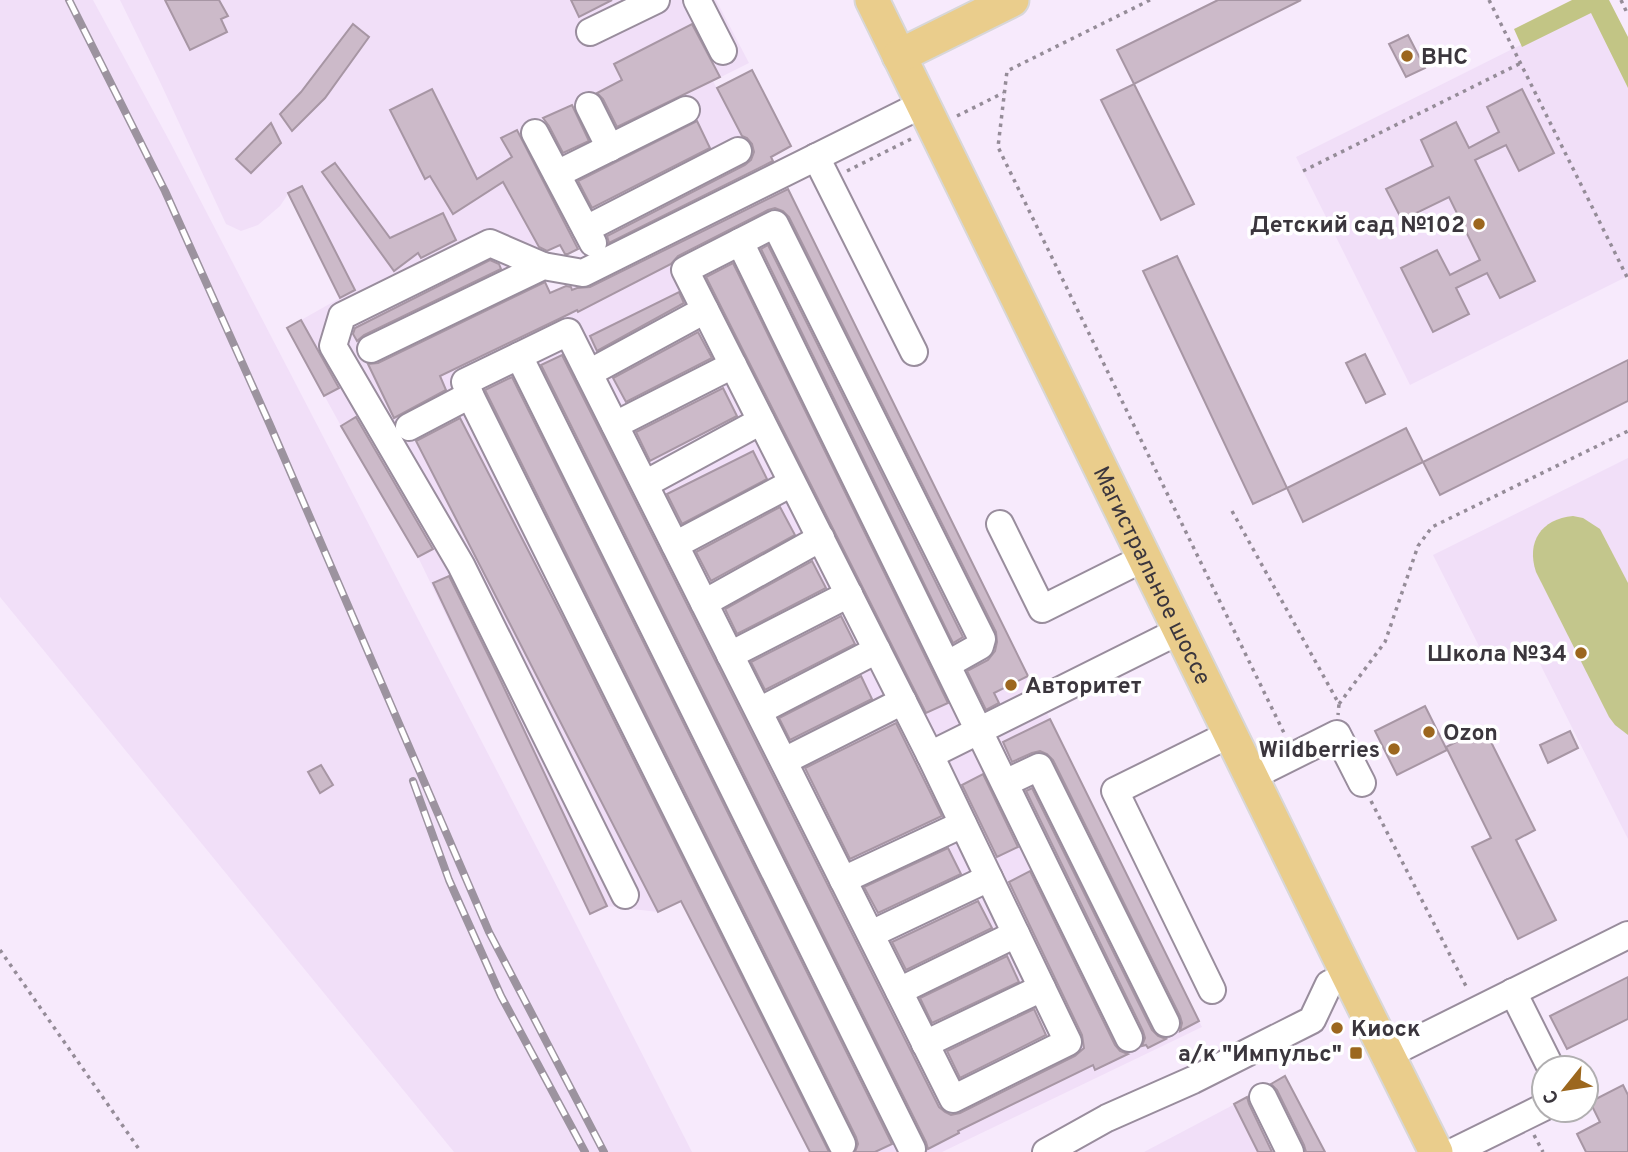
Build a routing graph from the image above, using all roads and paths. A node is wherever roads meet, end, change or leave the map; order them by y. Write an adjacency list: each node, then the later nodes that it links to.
1 (656, 0): 9 (lane)
2 (697, 0): 10 (lane)
3 (872, 0): 11 (main road, Магистральное шоссе)
4 (1012, 0): 11 (main road)
5 (1150, 0): 13 (path)
6 (1489, 0): 12 (path)
7 (1621, 0): 8 (path)
8 (1628, 15)
9 (590, 32)
10 (723, 51)
11 (899, 56): 14 (main road, Магистральное шоссе)
12 (1521, 63): 23 (path); 30 (path)
13 (1004, 92): 17 (path); 62 (path)
14 (923, 104): 22 (lane); 48 (main road, Магистральное шоссе)
15 (589, 106): 20 (lane)
16 (686, 110): 20 (lane)
17 (952, 118)
18 (535, 133): 24 (lane)
19 (911, 139): 25 (path)
20 (610, 148): 24 (lane)
21 (738, 151): 26 (lane)
22 (816, 157): 25 (lane); 28 (lane)
23 (1303, 171)
24 (558, 174): 26 (lane)
25 (828, 180): 33 (lane)
26 (586, 229): 28 (lane)
27 (740, 242): 31 (lane); 54 (lane); 54 (lane)
28 (603, 263): 29 (lane)
29 (542, 266): 32 (lane); 70 (lane)
30 (1628, 278)
31 (705, 310): 35 (lane); 36 (lane)
32 (371, 349)
33 (914, 352)
34 (519, 356): 36 (lane); 37 (lane); 89 (lane)
35 (733, 365): 38 (lane); 39 (lane)
36 (589, 373): 39 (lane)
37 (470, 395): 40 (lane); 88 (lane)
38 (761, 421): 42 (lane); 43 (lane)
39 (615, 425): 43 (lane)
40 (409, 427)
41 (1628, 431): 56 (path)
42 (792, 482): 46 (lane); 47 (lane)
43 (645, 484): 47 (lane)
44 (1232, 511): 56 (path)
45 (1000, 524): 48 (lane)
46 (821, 538): 49 (lane); 50 (lane)
47 (675, 545): 50 (lane)
48 (1144, 558): 51 (main road, Магистральное шоссе)
49 (849, 594): 52 (lane); 53 (lane)
50 (704, 603): 53 (lane)
51 (1180, 631): 58 (lane); 59 (main road, Магистральное шоссе)
52 (877, 650): 55 (lane); 57 (lane)
53 (730, 655): 57 (lane)
54 (947, 664): 58 (lane)
55 (903, 701): 61 (lane); 63 (lane)
56 (1339, 704): 60 (path)
57 (759, 711): 63 (lane)
58 (979, 731): 61 (lane); 65 (lane)
59 (1230, 734): 64 (main road, Магистральное шоссе); 77 (lane)
60 (1338, 734): 62 (lane); 66 (lane)
61 (930, 755): 67 (lane)
62 (1295, 755): 64 (lane)
63 (784, 761): 69 (lane)
64 (1251, 777): 75 (main road, Магистральное шоссе)
65 (1005, 783): 81 (lane); 82 (lane)
66 (1362, 783): 80 (path)
67 (963, 824): 68 (lane); 69 (lane)
68 (989, 878): 71 (lane); 72 (lane)
69 (843, 880): 71 (lane)
70 (625, 895)
71 (871, 934): 78 (lane)
72 (1016, 934): 76 (lane); 78 (lane)
73 (1628, 935): 79 (lane)
74 (0, 950): 90 (path)
75 (1348, 975): 85 (main road, Магистральное шоссе); 91 (lane)
76 (1042, 988): 83 (lane); 83 (lane)
77 (1212, 990)
78 (899, 991): 83 (lane)
79 (1513, 992): 80 (lane); 84 (lane)
80 (1478, 1010): 85 (lane)
81 (1166, 1023)
82 (1129, 1038)
83 (925, 1044)
84 (1544, 1054)
85 (1387, 1055): 93 (main road, Магистральное шоссе)
86 (1263, 1097): 92 (lane)
87 (1530, 1114): 94 (lane)
88 (842, 1144)
89 (912, 1149)
90 (141, 1152)
91 (1046, 1152)
92 (1290, 1152)
93 (1436, 1152)
94 (1453, 1152)

